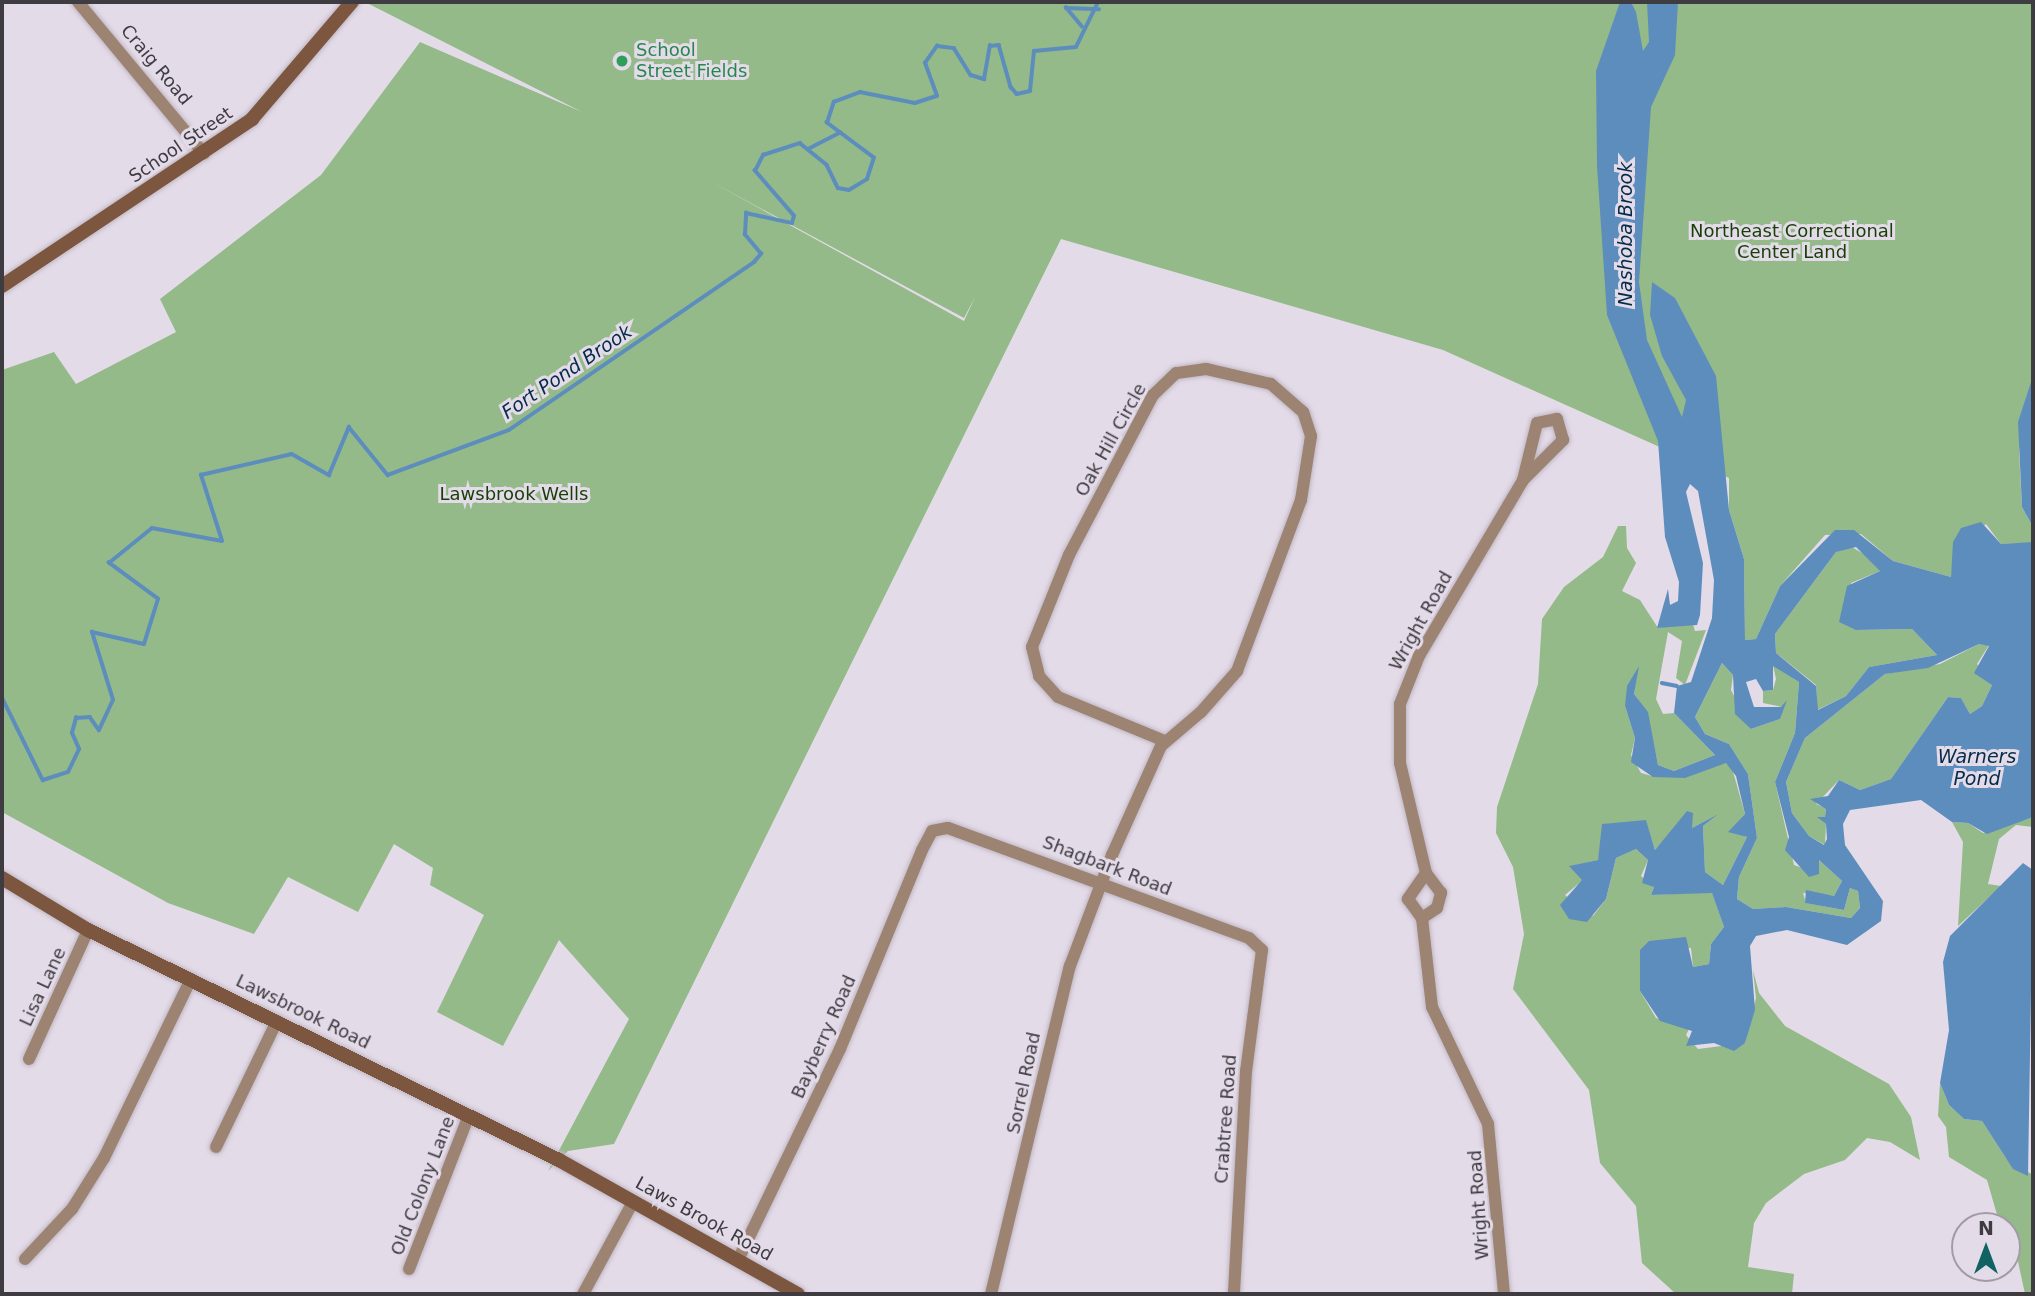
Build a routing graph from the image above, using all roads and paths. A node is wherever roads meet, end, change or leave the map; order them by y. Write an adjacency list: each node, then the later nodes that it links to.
1 (79, 2): 3 (street, Craig Road)
2 (352, 2): 3 (street, School Street)
3 (204, 154): 4 (street, School Street)
4 (2, 286)
5 (1523, 480): 5 (street, Wright Road); 8 (street, Wright Road)
6 (1166, 741): 6 (street, Oak Hill Circle); 10 (street, Oak Hill Circle)
7 (937, 827): 10 (street, Shagbark Road); 22 (street, Bayberry Road)
8 (1426, 873): 11 (street, Wright Road); 11 (street, Wright Road)
9 (2, 878): 12 (street, Lawsbrook Road)
10 (1102, 882): 13 (street, Shagbark Road); 26 (street, Sorrel Road)
11 (1422, 918): 28 (street, Wright Road)
12 (88, 930): 14 (street, Lawsbrook Road); 16 (street, Lisa Lane)
13 (1261, 948): 27 (street, Crabtree Road)
14 (191, 979): 15 (street, Lawsbrook Road); 21 (street)
15 (277, 1021): 17 (street, Lawsbrook Road); 18 (street)
16 (29, 1059)
17 (469, 1115): 19 (street, Lawsbrook Road); 23 (street, Old Colony Lane)
18 (216, 1146)
19 (590, 1178): 20 (street, Laws Brook Road)
20 (633, 1202): 22 (street, Laws Brook Road); 24 (street)
21 (24, 1259)
22 (738, 1260): 25 (street, Laws Brook Road)
23 (409, 1269)
24 (583, 1294)
25 (798, 1294)
26 (991, 1294)
27 (1234, 1294)
28 (1504, 1294)

